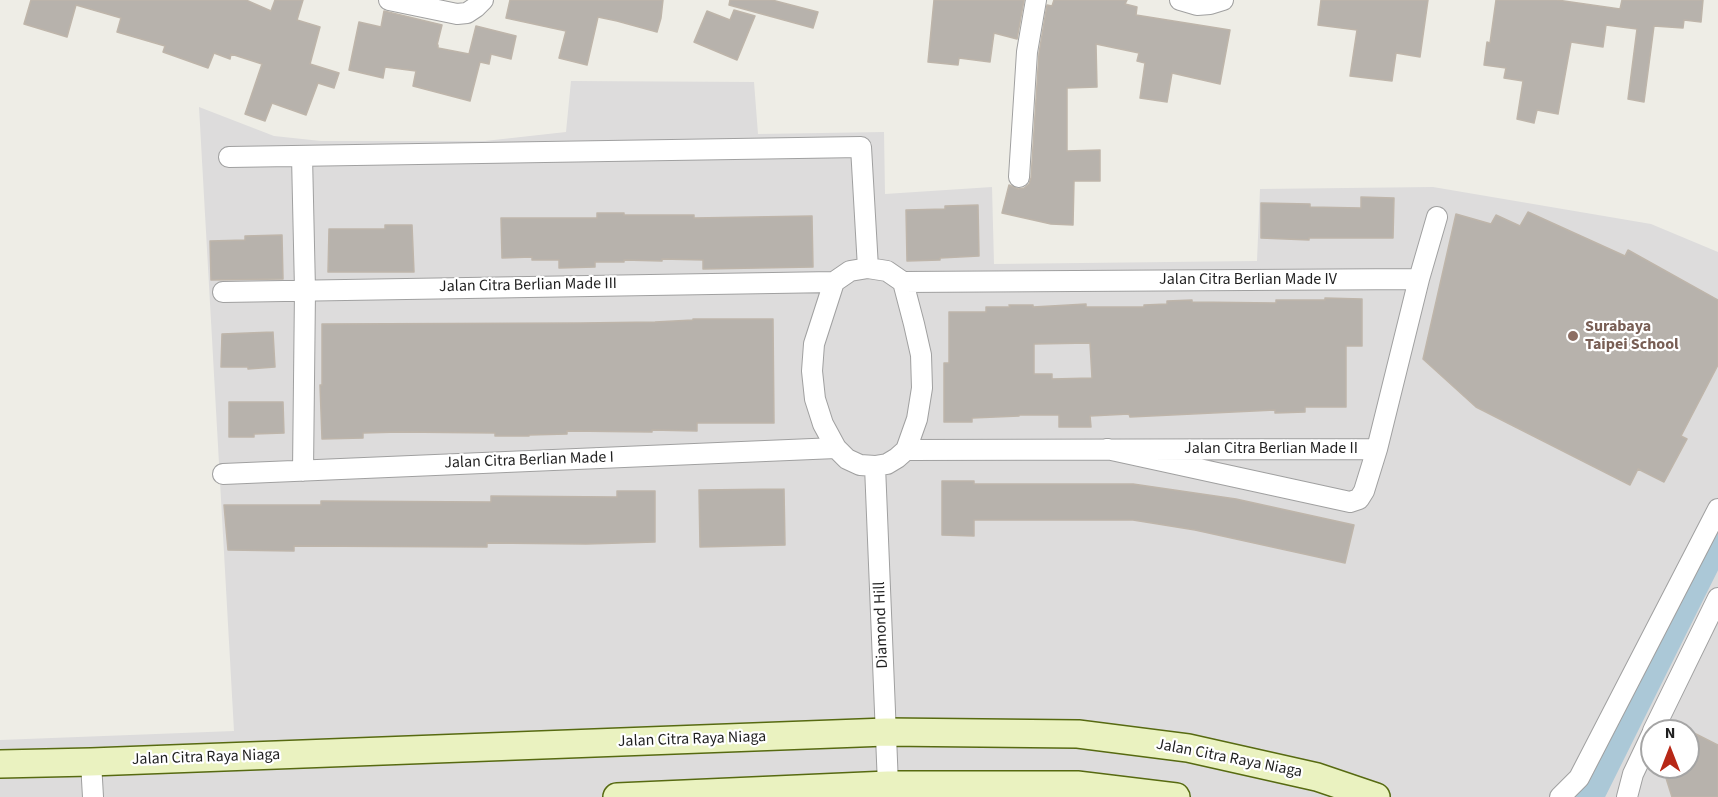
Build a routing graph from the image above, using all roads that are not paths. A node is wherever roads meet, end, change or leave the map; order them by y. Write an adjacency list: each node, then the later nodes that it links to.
1 (389, 0): 2 (street)
2 (483, 0)
3 (1036, 0): 8 (street)
4 (1223, 0): 5 (street)
5 (1189, 2)
6 (302, 156): 7 (street); 10 (street); 14 (street)
7 (229, 157)
8 (1019, 177)
9 (1437, 217): 11 (street)
10 (868, 268): 12 (street); 13 (street)
11 (1419, 279): 13 (street, Jalan Citra Berlian Made IV); 18 (street)
12 (834, 282): 14 (street, Jalan Citra Berlian Made III); 16 (street)
13 (903, 282): 19 (street)
14 (305, 290): 15 (street, Jalan Citra Berlian Made III); 21 (street)
15 (223, 292)
16 (836, 448): 20 (street); 21 (street, Jalan Citra Berlian Made I)
17 (1107, 449): 18 (street, Jalan Citra Berlian Made II); 18 (street, Jalan Citra Berlian Made II); 19 (street, Jalan Citra Berlian Made II)
18 (1377, 449)
19 (906, 450): 20 (street)
20 (875, 466): 26 (street, Diamond Hill)
21 (303, 471): 22 (street, Jalan Citra Berlian Made I)
22 (223, 474)
23 (1718, 510): 35 (street)
24 (1718, 598): 25 (street)
25 (1660, 719)
26 (886, 732): 28 (street, Jalan Citra Raya Niaga); 30 (street, Diamond Hill); 34 (street, Jalan Citra Raya Niaga)
27 (1640, 760): 36 (street)
28 (91, 762): 29 (street, Jalan Citra Raya Niaga); 31 (street)
29 (0, 764)
30 (888, 784): 32 (street); 33 (street)
31 (93, 797)
32 (617, 797)
33 (1176, 797)
34 (1376, 797)
35 (1560, 797)
36 (1627, 797)

